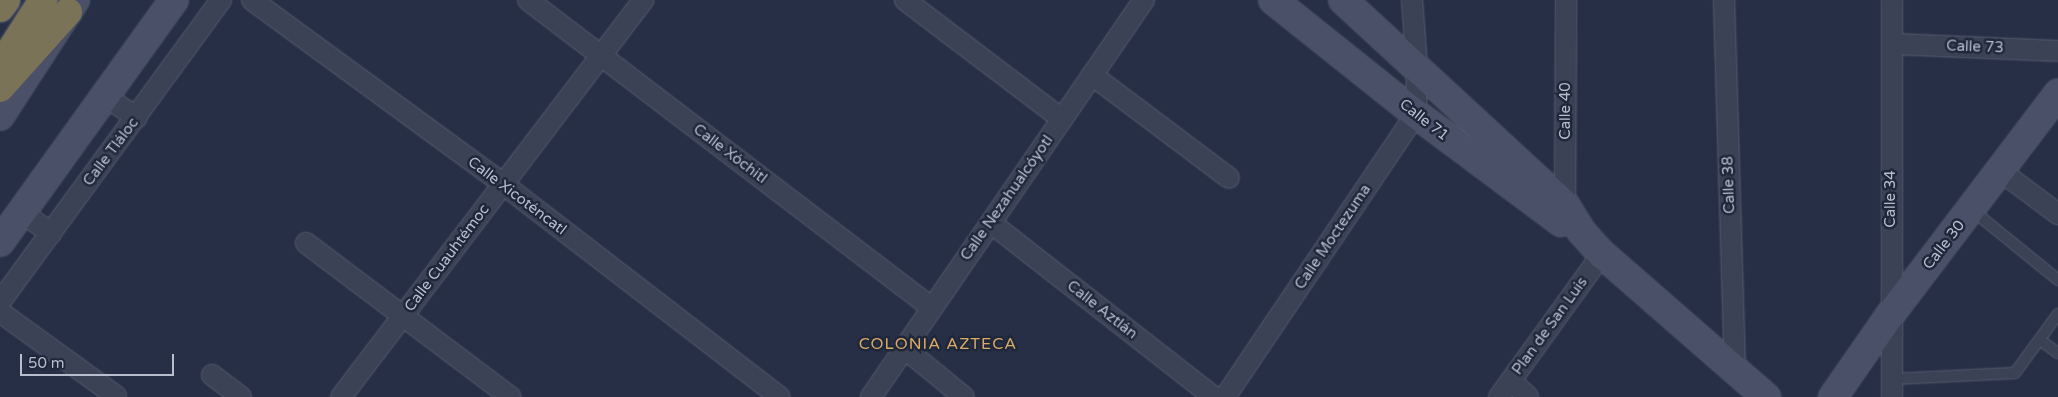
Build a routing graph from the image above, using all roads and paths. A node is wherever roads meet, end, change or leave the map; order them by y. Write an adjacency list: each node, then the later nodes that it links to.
1 (6, 0): 17 (highway)
2 (43, 0): 21 (highway)
3 (174, 0): 26 (street)
4 (221, 0): 29 (street, Calle Tláloc)
5 (252, 0): 33 (street, Calle Xicoténcatl)
6 (528, 0): 20 (street, Calle Xóchitl)
7 (643, 0): 20 (street, Calle Cuauhtémoc)
8 (905, 0): 30 (street)
9 (1144, 0): 23 (street, Calle Nezahualcóyotl)
10 (1273, 0): 27 (street, Calle 71)
11 (1343, 0): 22 (street, Calle 71)
12 (1412, 0): 22 (street)
13 (1566, 0): 37 (street, Calle 40)
14 (1724, 0): 53 (street, Calle 38)
15 (1892, 0): 18 (street, Calle 34)
16 (71, 6): 24 (highway); 28 (street)
17 (0, 8)
18 (1892, 44): 19 (street, Calle 73); 48 (street, Calle 34)
19 (2058, 51)
20 (601, 56): 33 (street, Calle Cuauhtémoc); 45 (street, Calle Xóchitl)
21 (0, 67)
22 (1417, 70): 27 (street); 37 (street, Calle 71)
23 (1092, 75): 30 (street, Calle Nezahualcóyotl); 32 (street)
24 (0, 88)
25 (2058, 94): 31 (street, Calle 30)
26 (106, 97): 29 (street); 35 (street)
27 (1416, 114): 37 (street, Calle 71); 65 (street, Calle Moctezuma)
28 (0, 116)
29 (136, 118): 39 (street, Calle Tláloc)
30 (1062, 119): 38 (street, Calle Nezahualcóyotl)
31 (1999, 170): 34 (street, Calle 30); 36 (street)
32 (1229, 178)
33 (503, 184): 49 (street, Calle Cuauhtémoc); 61 (street, Calle Xicoténcatl)
34 (1971, 210): 43 (lane); 48 (street, Calle 30)
35 (22, 212): 39 (street); 40 (street)
36 (2058, 214)
37 (1568, 219): 42 (street, Calle 71)
38 (990, 223): 45 (street, Calle Nezahualcóyotl); 64 (street, Calle Aztlán)
39 (51, 233): 44 (street, Calle Tláloc)
40 (0, 242)
41 (306, 243): 49 (street)
42 (1602, 254): 53 (street, Calle 71); 55 (street, Plan de San Luis)
43 (2058, 280)
44 (0, 302)
45 (932, 308): 51 (street, Calle Nezahualcóyotl)
46 (0, 312): 57 (street)
47 (2058, 314): 50 (lane)
48 (1890, 315): 56 (street, Calle 34); 69 (street, Calle 30)
49 (403, 316): 59 (street, Calle Cuauhtémoc); 60 (street)
50 (2040, 340): 52 (lane); 56 (lane)
51 (904, 348): 62 (street, Calle Nezahualcóyotl); 63 (street)
52 (2058, 353)
53 (1734, 370): 68 (street, Calle 71)
54 (212, 375): 58 (street)
55 (1511, 381): 66 (street, Plan de San Luis); 67 (street)
56 (1892, 388)
57 (116, 396)
58 (241, 397)
59 (341, 397)
60 (510, 397)
61 (780, 397)
62 (870, 397)
63 (964, 397)
64 (1214, 397)
65 (1225, 397)
66 (1499, 397)
67 (1528, 397)
68 (1766, 397)
69 (1833, 397)

